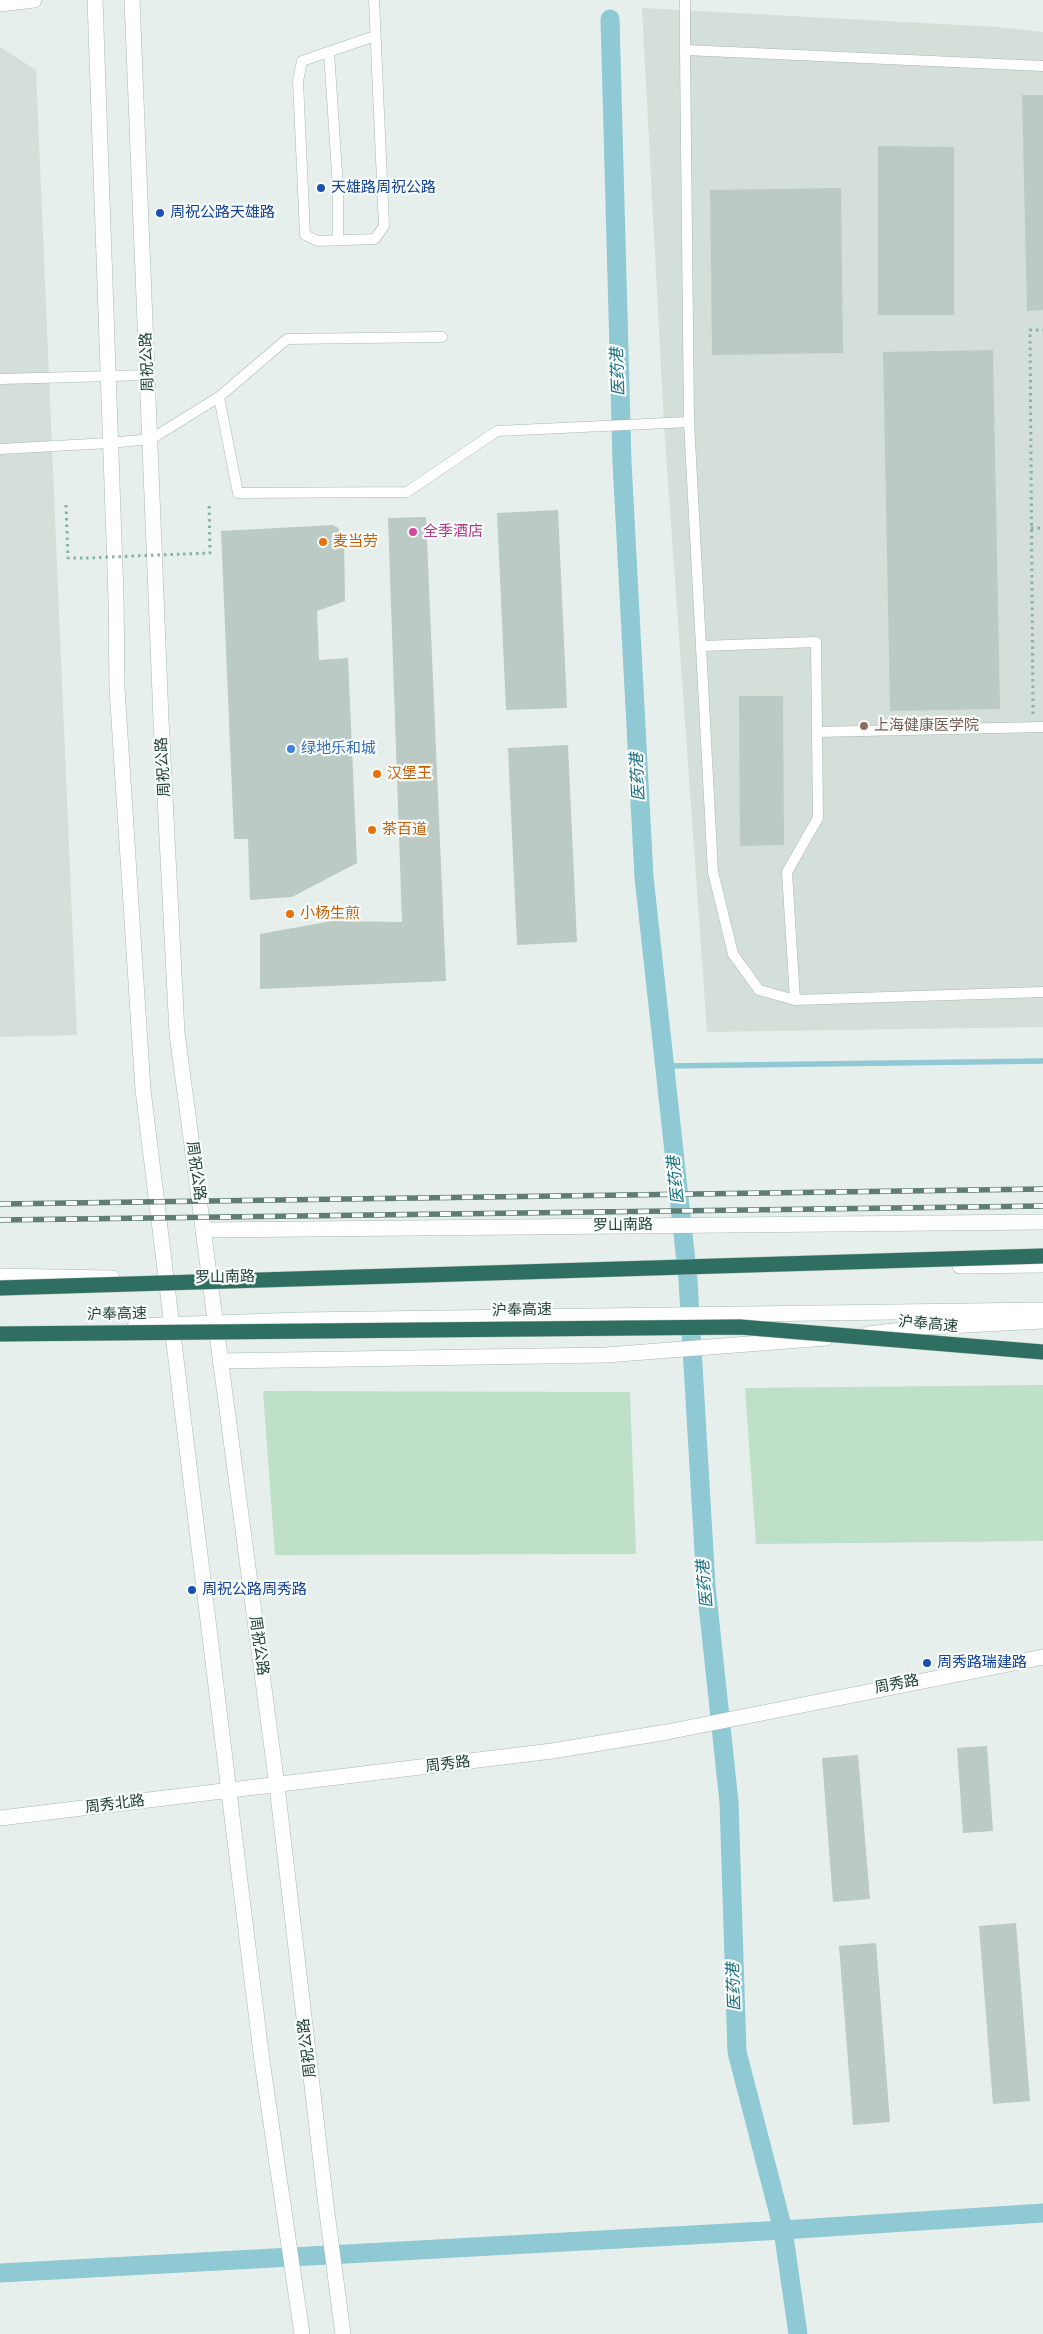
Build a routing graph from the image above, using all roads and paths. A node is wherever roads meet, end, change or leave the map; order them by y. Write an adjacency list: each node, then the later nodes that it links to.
1 (34, 0): 6 (street)
2 (95, 0): 14 (street)
3 (132, 0): 15 (street, 周祝公路)
4 (374, 0): 7 (lane)
5 (685, 0): 8 (lane)
6 (0, 4)
7 (375, 36): 9 (lane); 11 (lane)
8 (685, 50): 10 (lane); 18 (lane)
9 (329, 52): 11 (lane); 11 (lane)
10 (1043, 66)
11 (338, 240)
12 (1043, 330): 24 (path)
13 (442, 337): 17 (lane)
14 (107, 375): 15 (lane); 16 (lane); 20 (street)
15 (148, 375): 19 (street, 周祝公路)
16 (0, 379)
17 (219, 397): 18 (lane); 19 (lane)
18 (689, 422): 26 (lane)
19 (151, 439): 20 (lane); 32 (street, 周祝公路)
20 (109, 444): 21 (lane); 37 (street)
21 (0, 449)
22 (209, 502): 23 (path, bridge)
23 (66, 505)
24 (1032, 528): 25 (path); 27 (path)
25 (1043, 528)
26 (701, 646): 28 (lane); 30 (lane)
27 (1038, 727): 28 (lane)
28 (817, 732): 30 (lane)
29 (1043, 992): 30 (lane)
30 (795, 1000)
31 (1043, 1222): 32 (street, 罗山南路)
32 (203, 1230): 36 (street, 周祝公路)
33 (1043, 1256): 38 (highway, 沪奉高速, bridge)
34 (1043, 1265): 36 (street, 罗山南路, bridge)
35 (0, 1276): 37 (street, 罗山南路)
36 (210, 1278): 37 (street, 罗山南路); 41 (street, 周祝公路)
37 (166, 1279): 42 (street)
38 (0, 1288)
39 (1043, 1310): 41 (street)
40 (1043, 1321): 45 (street)
41 (215, 1322): 42 (street); 45 (street, 周祝公路)
42 (172, 1324): 43 (street); 48 (street)
43 (0, 1334): 44 (highway, 沪奉高速, bridge)
44 (1043, 1352)
45 (220, 1361): 47 (street, 周祝公路)
46 (1043, 1657): 47 (street, 周秀路)
47 (277, 1786): 48 (street, 周秀路); 51 (street, 周祝公路)
48 (229, 1792): 49 (street, 周秀北路); 50 (street)
49 (0, 1818)
50 (302, 2334)
51 (343, 2334)

